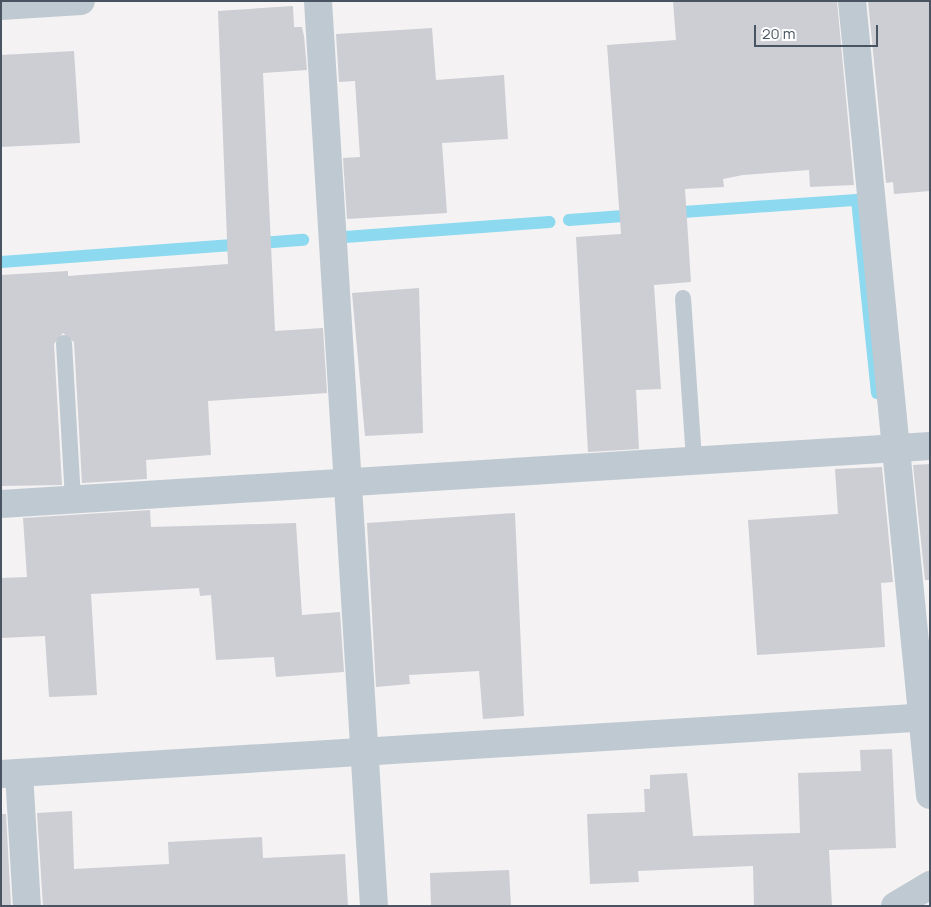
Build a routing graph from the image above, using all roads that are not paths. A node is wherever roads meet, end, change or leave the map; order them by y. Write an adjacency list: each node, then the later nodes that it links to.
1 (81, 1): 4 (street)
2 (318, 1): 10 (street)
3 (852, 1): 8 (street)
4 (1, 6)
5 (683, 298): 9 (lane)
6 (64, 343): 11 (lane)
7 (930, 446): 8 (street)
8 (896, 448): 9 (street); 13 (street)
9 (694, 461): 10 (street)
10 (348, 482): 11 (street); 14 (street)
11 (73, 499): 12 (street)
12 (1, 504)
13 (926, 717): 14 (street); 16 (street)
14 (365, 752): 15 (street); 19 (street)
15 (10, 774): 18 (street)
16 (930, 796)
17 (930, 885): 20 (street)
18 (27, 906)
19 (374, 906)
20 (895, 906)

